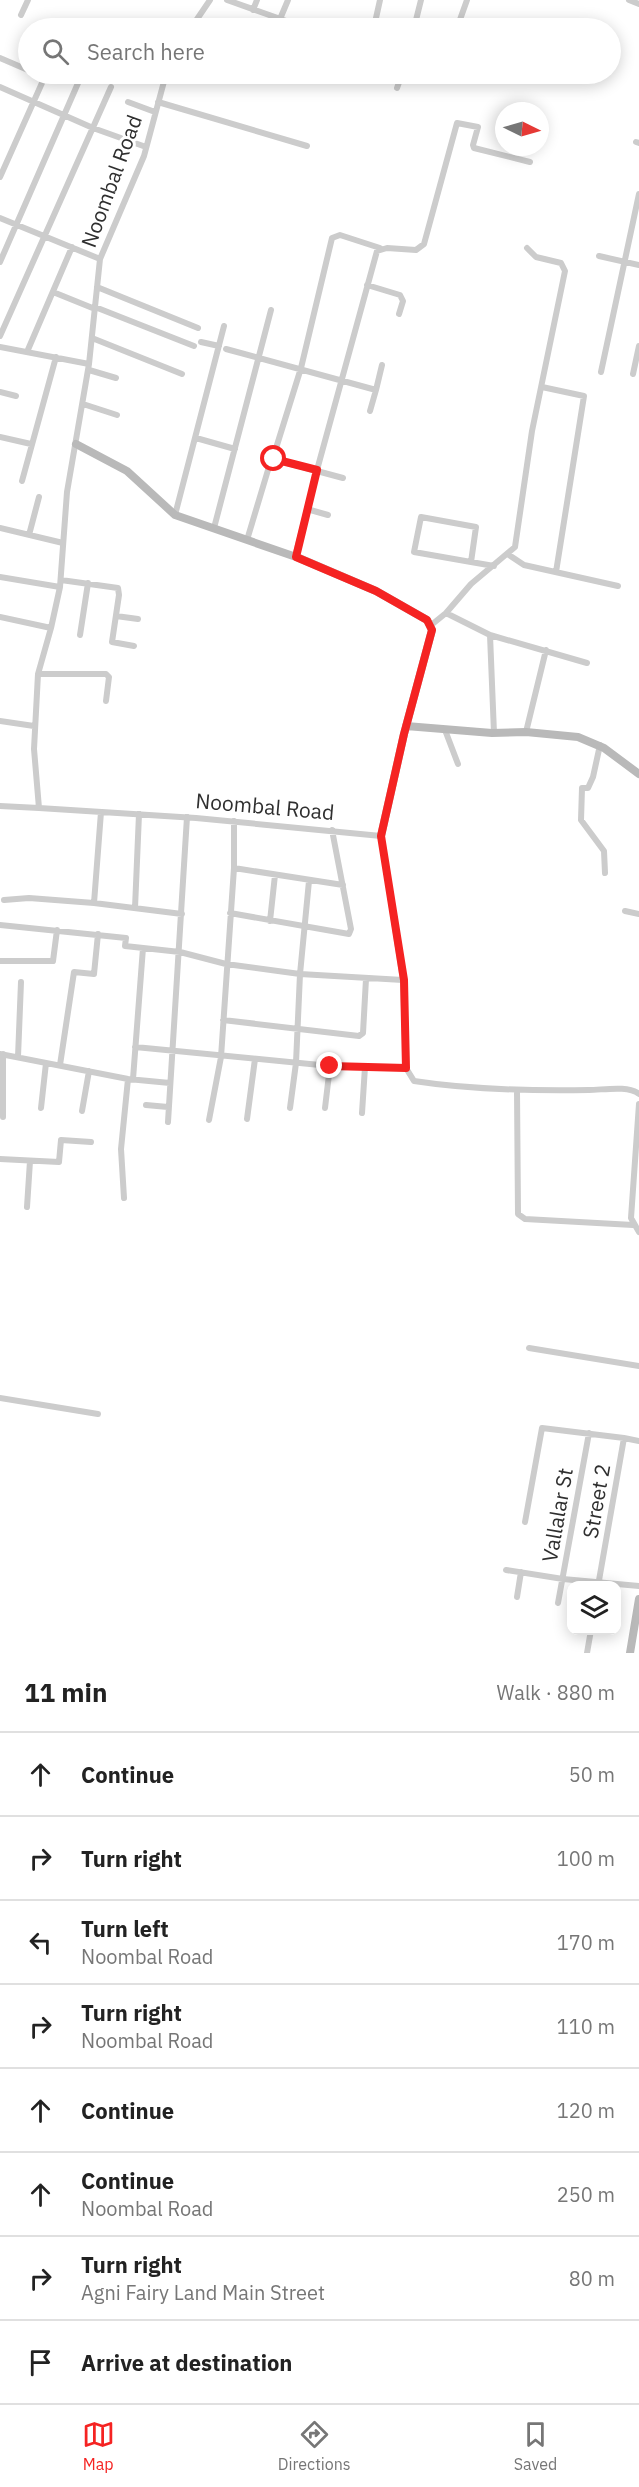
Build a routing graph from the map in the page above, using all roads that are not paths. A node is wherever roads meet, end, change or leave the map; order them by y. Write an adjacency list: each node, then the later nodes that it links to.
1 (28, 0): 13 (street)
2 (210, 0): 14 (street)
3 (227, 0): 12 (street)
4 (257, 0): 12 (street)
5 (288, 0): 16 (street)
6 (370, 0): 10 (street)
7 (421, 0): 18 (street)
8 (467, 0): 19 (street)
9 (629, 0): 11 (street)
10 (379, 3): 17 (street)
11 (639, 4)
12 (253, 10): 15 (street)
13 (21, 15)
14 (198, 18)
15 (277, 18)
16 (280, 18)
17 (376, 18)
18 (416, 18)
19 (461, 18)
20 (0, 58): 21 (street)
21 (18, 66)
22 (42, 84): 29 (street)
23 (78, 84): 33 (street)
24 (163, 84): 31 (street, Noombal Road)
25 (398, 84): 28 (street)
26 (0, 87): 29 (street)
27 (111, 87): 34 (street)
28 (397, 88)
29 (34, 102): 33 (street); 38 (street)
30 (128, 102): 32 (street)
31 (158, 102): 32 (street, Noombal Road); 35 (street)
32 (155, 112): 36 (street, Noombal Road)
33 (64, 115): 34 (street); 41 (street)
34 (93, 128): 36 (street); 42 (street)
35 (307, 146)
36 (146, 147): 47 (street, Noombal Road)
37 (530, 162): 44 (street)
38 (0, 177)
39 (639, 194): 49 (street)
40 (0, 218): 41 (street)
41 (16, 225): 42 (street); 48 (street)
42 (44, 237): 43 (street); 59 (street)
43 (72, 248): 47 (street); 53 (street)
44 (380, 248): 51 (street); 71 (street)
45 (527, 248): 77 (street)
46 (599, 256): 49 (street)
47 (100, 259): 52 (street, Noombal Road)
48 (0, 262)
49 (625, 262): 50 (street); 72 (street)
50 (639, 265)
51 (367, 285): 56 (street); 76 (street)
52 (97, 287): 54 (street, Noombal Road); 58 (street)
53 (53, 292): 54 (street); 66 (street)
54 (95, 308): 60 (street, Noombal Road); 62 (street)
55 (271, 310): 68 (street)
56 (399, 314)
57 (224, 326): 65 (street)
58 (198, 328)
59 (0, 336)
60 (92, 338): 70 (street, Noombal Road); 74 (street)
61 (201, 342): 65 (street)
62 (194, 346)
63 (639, 346): 73 (street)
64 (0, 347): 66 (street)
65 (222, 348): 68 (street); 85 (street)
66 (27, 352): 67 (street)
67 (56, 357): 70 (street); 86 (street)
68 (258, 357): 71 (street); 88 (street)
69 (382, 365): 78 (street)
70 (89, 367): 75 (street); 81 (street, Noombal Road)
71 (301, 368): 76 (street); 89 (street)
72 (601, 372)
73 (633, 374)
74 (182, 375)
75 (116, 378)
76 (341, 380): 78 (street); 90 (street)
77 (542, 387): 104 (street); 108 (street)
78 (376, 390): 82 (street)
79 (0, 392): 80 (street)
80 (16, 396)
81 (83, 404): 83 (street); 87 (street, Noombal Road)
82 (370, 411)
83 (117, 415)
84 (0, 437): 86 (street)
85 (196, 438): 88 (street); 95 (street)
86 (31, 444): 92 (street)
87 (76, 444): 95 (street); 103 (street, Noombal Road)
88 (235, 449): 100 (street)
89 (276, 460): 90 (street); 102 (street)
90 (317, 470): 91 (street); 94 (street)
91 (343, 478)
92 (22, 481)
93 (39, 497): 101 (street)
94 (307, 510): 96 (street); 105 (street)
95 (175, 515): 100 (street)
96 (328, 515)
97 (478, 518): 98 (street)
98 (477, 527): 106 (street); 106 (street)
99 (0, 528): 101 (street)
100 (214, 528): 102 (street)
101 (29, 535): 103 (street)
102 (247, 540): 105 (street)
103 (63, 543): 110 (street, Noombal Road)
104 (509, 555): 107 (street); 108 (street)
105 (296, 557): 117 (street)
106 (471, 562): 107 (street)
107 (494, 567): 113 (street)
108 (556, 572): 112 (street)
109 (0, 577): 110 (street)
110 (60, 583): 111 (street); 118 (street, Noombal Road)
111 (88, 583): 114 (street); 119 (street)
112 (618, 586)
113 (446, 613): 117 (street); 120 (street)
114 (116, 616): 116 (street); 121 (street)
115 (0, 617): 118 (street)
116 (138, 619)
117 (430, 626): 128 (street)
118 (51, 628): 124 (street, Noombal Road)
119 (80, 635)
120 (490, 635): 122 (street); 131 (street)
121 (134, 646)
122 (546, 650): 123 (street); 130 (street)
123 (587, 663)
124 (38, 674): 125 (street); 127 (street, Noombal Road)
125 (106, 701)
126 (0, 720): 127 (street)
127 (34, 726): 136 (street, Noombal Road)
128 (406, 726): 129 (street); 142 (street)
129 (446, 729): 131 (street); 133 (street)
130 (526, 732): 131 (street); 132 (street)
131 (494, 733)
132 (600, 745): 134 (street); 144 (street)
133 (458, 764)
134 (639, 774)
135 (0, 806): 136 (street)
136 (39, 808): 137 (street, Noombal Road)
137 (101, 812): 138 (street, Noombal Road); 149 (street)
138 (139, 814): 139 (street, Noombal Road); 150 (street)
139 (188, 817): 140 (street, Noombal Road); 153 (street)
140 (234, 821): 141 (street, Noombal Road); 143 (street)
141 (332, 830): 142 (street, Noombal Road); 147 (street)
142 (381, 836): 166 (street)
143 (234, 868): 145 (street); 152 (street)
144 (605, 873)
145 (275, 875): 146 (street); 155 (street)
146 (309, 881): 147 (street); 157 (street)
147 (343, 885): 157 (street)
148 (4, 900): 149 (street)
149 (94, 903): 150 (street)
150 (135, 908): 153 (street)
151 (625, 911): 154 (street)
152 (230, 913): 155 (street); 163 (street)
153 (182, 914): 161 (street)
154 (639, 914)
155 (270, 921): 157 (street)
156 (0, 925): 158 (street)
157 (305, 927): 164 (street)
158 (57, 930): 159 (street); 162 (street)
159 (98, 934): 160 (street); 178 (street)
160 (143, 948): 161 (street); 170 (street)
161 (180, 952): 163 (street); 171 (street)
162 (0, 961)
163 (226, 964): 164 (street); 168 (street)
164 (300, 974): 165 (street); 169 (street)
165 (366, 979): 166 (street); 169 (street)
166 (404, 980): 181 (street)
167 (21, 982): 173 (street)
168 (223, 1020): 169 (street); 174 (street)
169 (298, 1029): 177 (street)
170 (135, 1047): 171 (street); 183 (street)
171 (173, 1051): 174 (street); 184 (street)
172 (2, 1054): 173 (street); 195 (street)
173 (18, 1057): 176 (street)
174 (221, 1057): 175 (street); 197 (street)
175 (255, 1059): 177 (street); 196 (street)
176 (46, 1063): 178 (street); 190 (street)
177 (296, 1063): 179 (street); 191 (street)
178 (60, 1065): 182 (street)
179 (330, 1066): 180 (street); 192 (street)
180 (365, 1068): 181 (street); 194 (street)
181 (406, 1068): 185 (street)
182 (89, 1071): 183 (street); 193 (street)
183 (130, 1079): 184 (street); 202 (street)
184 (170, 1083): 189 (street)
185 (517, 1091): 186 (street); 204 (street)
186 (639, 1094)
187 (639, 1104): 204 (street)
188 (146, 1105): 189 (street)
189 (168, 1107): 198 (street)
190 (41, 1108)
191 (290, 1108)
192 (325, 1108)
193 (82, 1111)
194 (362, 1113)
195 (3, 1117)
196 (247, 1119)
197 (209, 1120)
198 (168, 1122)
199 (91, 1142): 201 (street)
200 (0, 1159): 201 (street)
201 (30, 1161): 203 (street)
202 (124, 1198)
203 (27, 1207)
204 (633, 1225): 205 (street)
205 (639, 1232)
206 (529, 1348): 207 (street)
207 (639, 1365)
208 (0, 1398): 209 (street)
209 (98, 1414)
210 (589, 1433): 211 (street); 213 (street); 216 (street, Vallalar St)
211 (624, 1438): 212 (street, Street 2); 218 (street, Street 2)
212 (639, 1441)
213 (525, 1522)
214 (506, 1570): 215 (street)
215 (521, 1572): 216 (street); 221 (street)
216 (562, 1579): 217 (street); 223 (street, Vallalar St)
217 (577, 1581)
218 (600, 1581)
219 (621, 1585): 220 (street)
220 (639, 1586)
221 (517, 1598)
222 (639, 1599): 224 (street)
223 (558, 1604)
224 (637, 1622): 227 (street)
225 (590, 1635): 226 (street)
226 (587, 1653)
227 (630, 1653)

